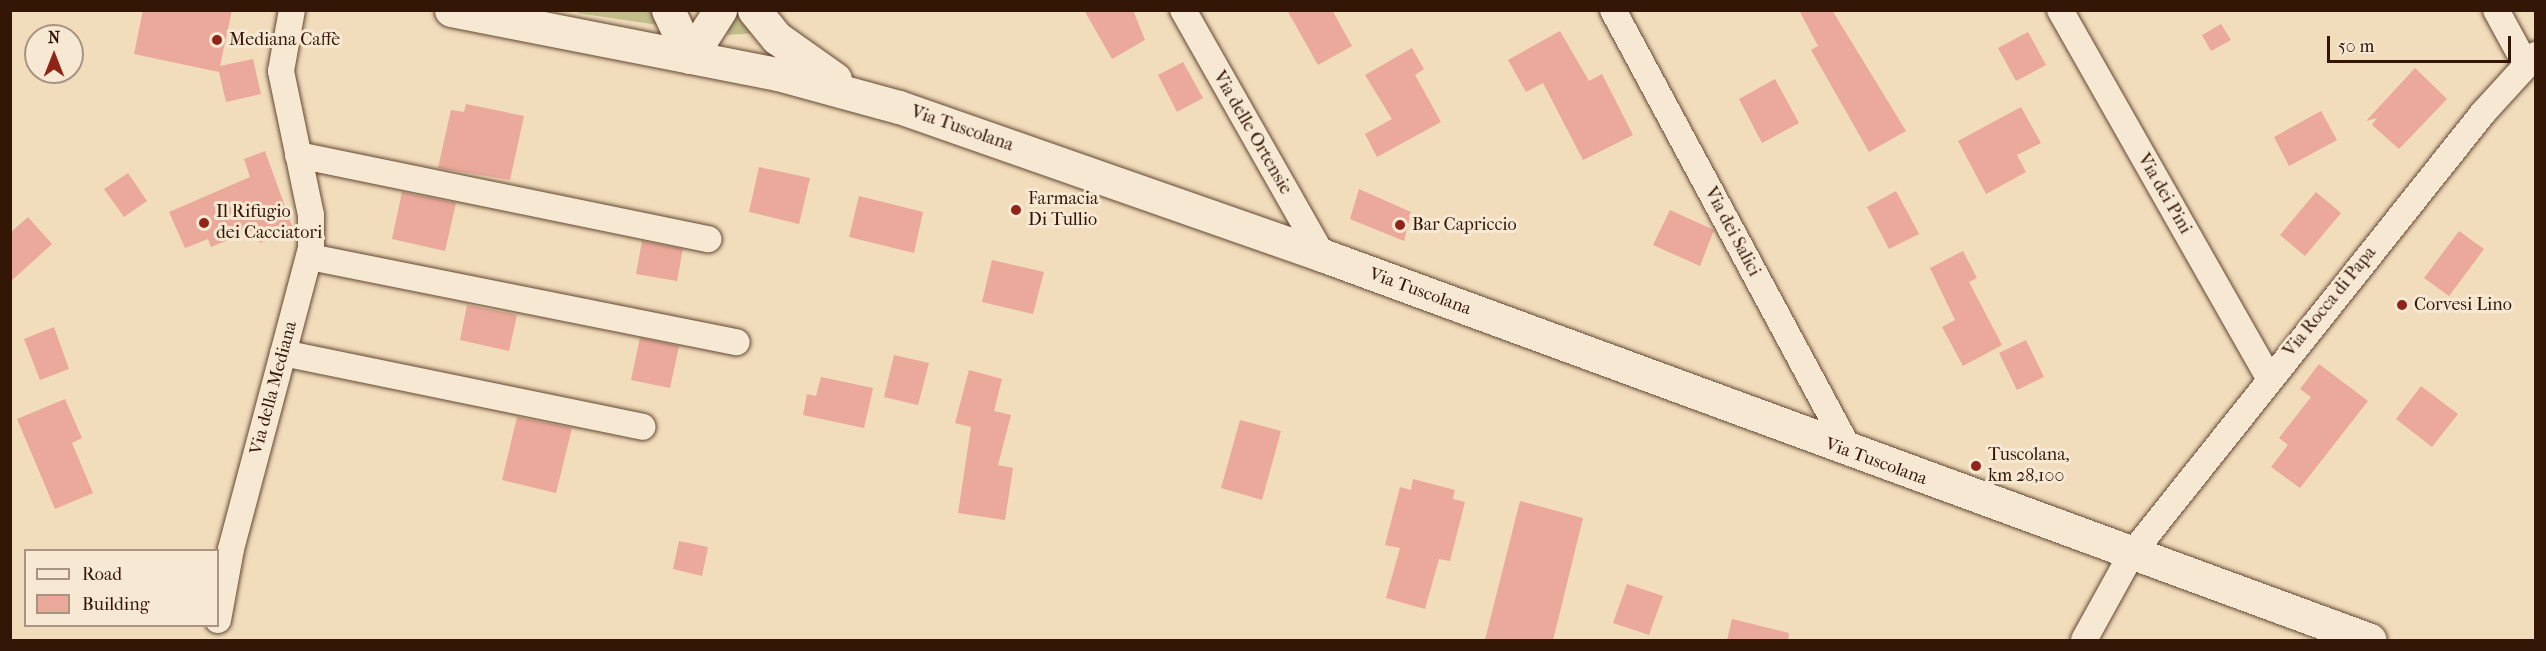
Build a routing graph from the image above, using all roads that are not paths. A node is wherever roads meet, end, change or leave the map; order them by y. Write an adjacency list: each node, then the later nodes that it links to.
1 (292, 10): 13 (street, Via della Mediana)
2 (451, 10): 10 (main road, Via Tuscolana)
3 (668, 10): 10 (main road)
4 (720, 10): 10 (main road)
5 (754, 10): 12 (main road)
6 (1183, 10): 15 (street, Via delle Ortensie)
7 (1614, 10): 21 (street, Via dei Salici)
8 (2060, 10): 19 (street, Via dei Pini)
9 (2496, 10): 11 (street)
10 (690, 57): 12 (main road, Via Tuscolana)
11 (2531, 60): 19 (street, Via Rocca di Papa)
12 (856, 94): 15 (main road, Via Tuscolana)
13 (298, 155): 14 (street); 16 (street, Via della Mediana)
14 (708, 239)
15 (1322, 255): 21 (main road, Via Tuscolana)
16 (310, 257): 17 (street); 18 (street, Via della Mediana)
17 (737, 342)
18 (283, 353): 20 (street); 23 (street, Via della Mediana)
19 (2269, 378): 22 (street, Via Rocca di Papa)
20 (642, 427)
21 (1851, 453): 22 (main road, Via Tuscolana)
22 (2131, 555): 24 (street, Via Rocca di Papa); 25 (main road, Via Tuscolana)
23 (219, 614)
24 (2084, 640)
25 (2370, 640)

